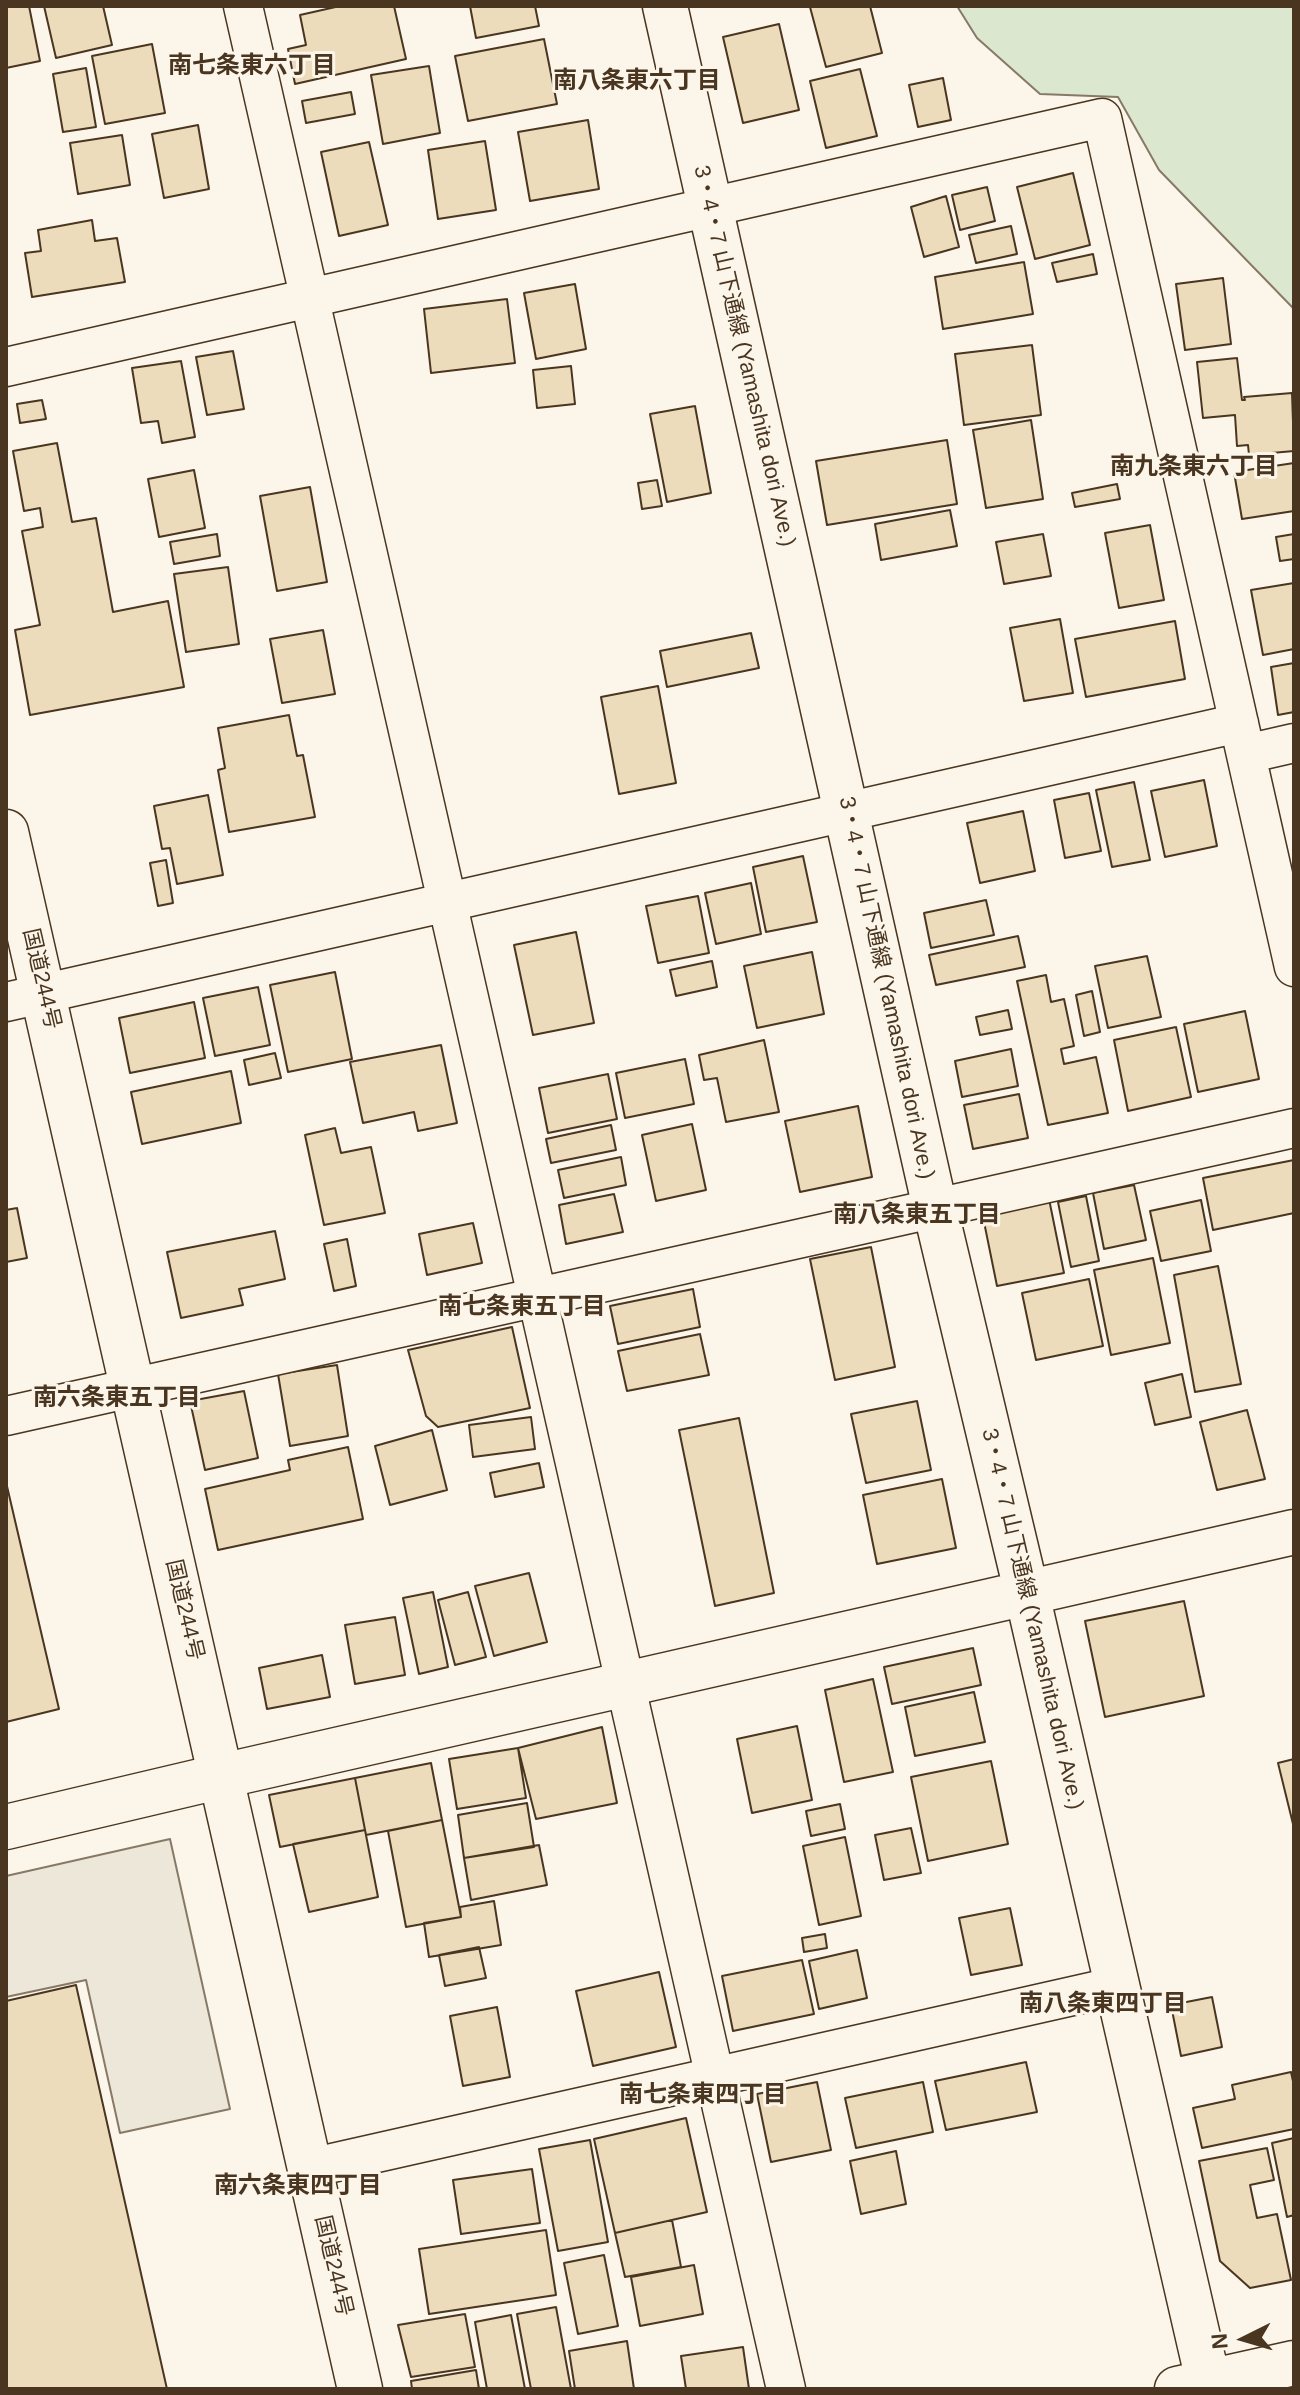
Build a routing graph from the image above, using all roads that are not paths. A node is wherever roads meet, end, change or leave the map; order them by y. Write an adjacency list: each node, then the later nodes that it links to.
1 (243, 6): 4 (street)
2 (665, 6): 3 (main road, 3・4・7 山下通線 (Yamashita dori Ave.))
3 (710, 207): 4 (street); 6 (street); 8 (main road, 3・4・7 山下通線 (Yamashita dori Ave.))
4 (310, 298): 5 (street); 10 (street)
5 (6, 367)
6 (1242, 738): 7 (street); 8 (street); 11 (street)
7 (1294, 743)
8 (848, 811): 10 (street); 14 (main road, 3・4・7 山下通線 (Yamashita dori Ave.))
9 (6, 832): 12 (main road, 国道244号)
10 (447, 902): 12 (street); 15 (street)
11 (1294, 967)
12 (25, 997): 16 (main road, 国道244号)
13 (1294, 1128): 14 (street)
14 (935, 1208): 15 (street); 19 (main road, 3・4・7 山下通線 (Yamashita dori Ave.))
15 (537, 1298): 16 (street); 20 (street)
16 (134, 1388): 17 (street); 21 (main road, 国道244号)
17 (6, 1416)
18 (1294, 1532): 19 (main road)
19 (1027, 1594): 20 (main road); 23 (main road, 3・4・7 山下通線 (Yamashita dori Ave.))
20 (625, 1686): 21 (main road); 24 (street)
21 (222, 1776): 22 (main road); 25 (main road, 国道244号)
22 (6, 1827)
23 (1117, 1986): 24 (street); 27 (main road, 3・4・7 山下通線 (Yamashita dori Ave.))
24 (715, 2077): 25 (street); 29 (street)
25 (310, 2168): 28 (main road, 国道244号)
26 (1294, 2363): 27 (main road)
27 (1199, 2387)
28 (360, 2389)
29 (786, 2389)

